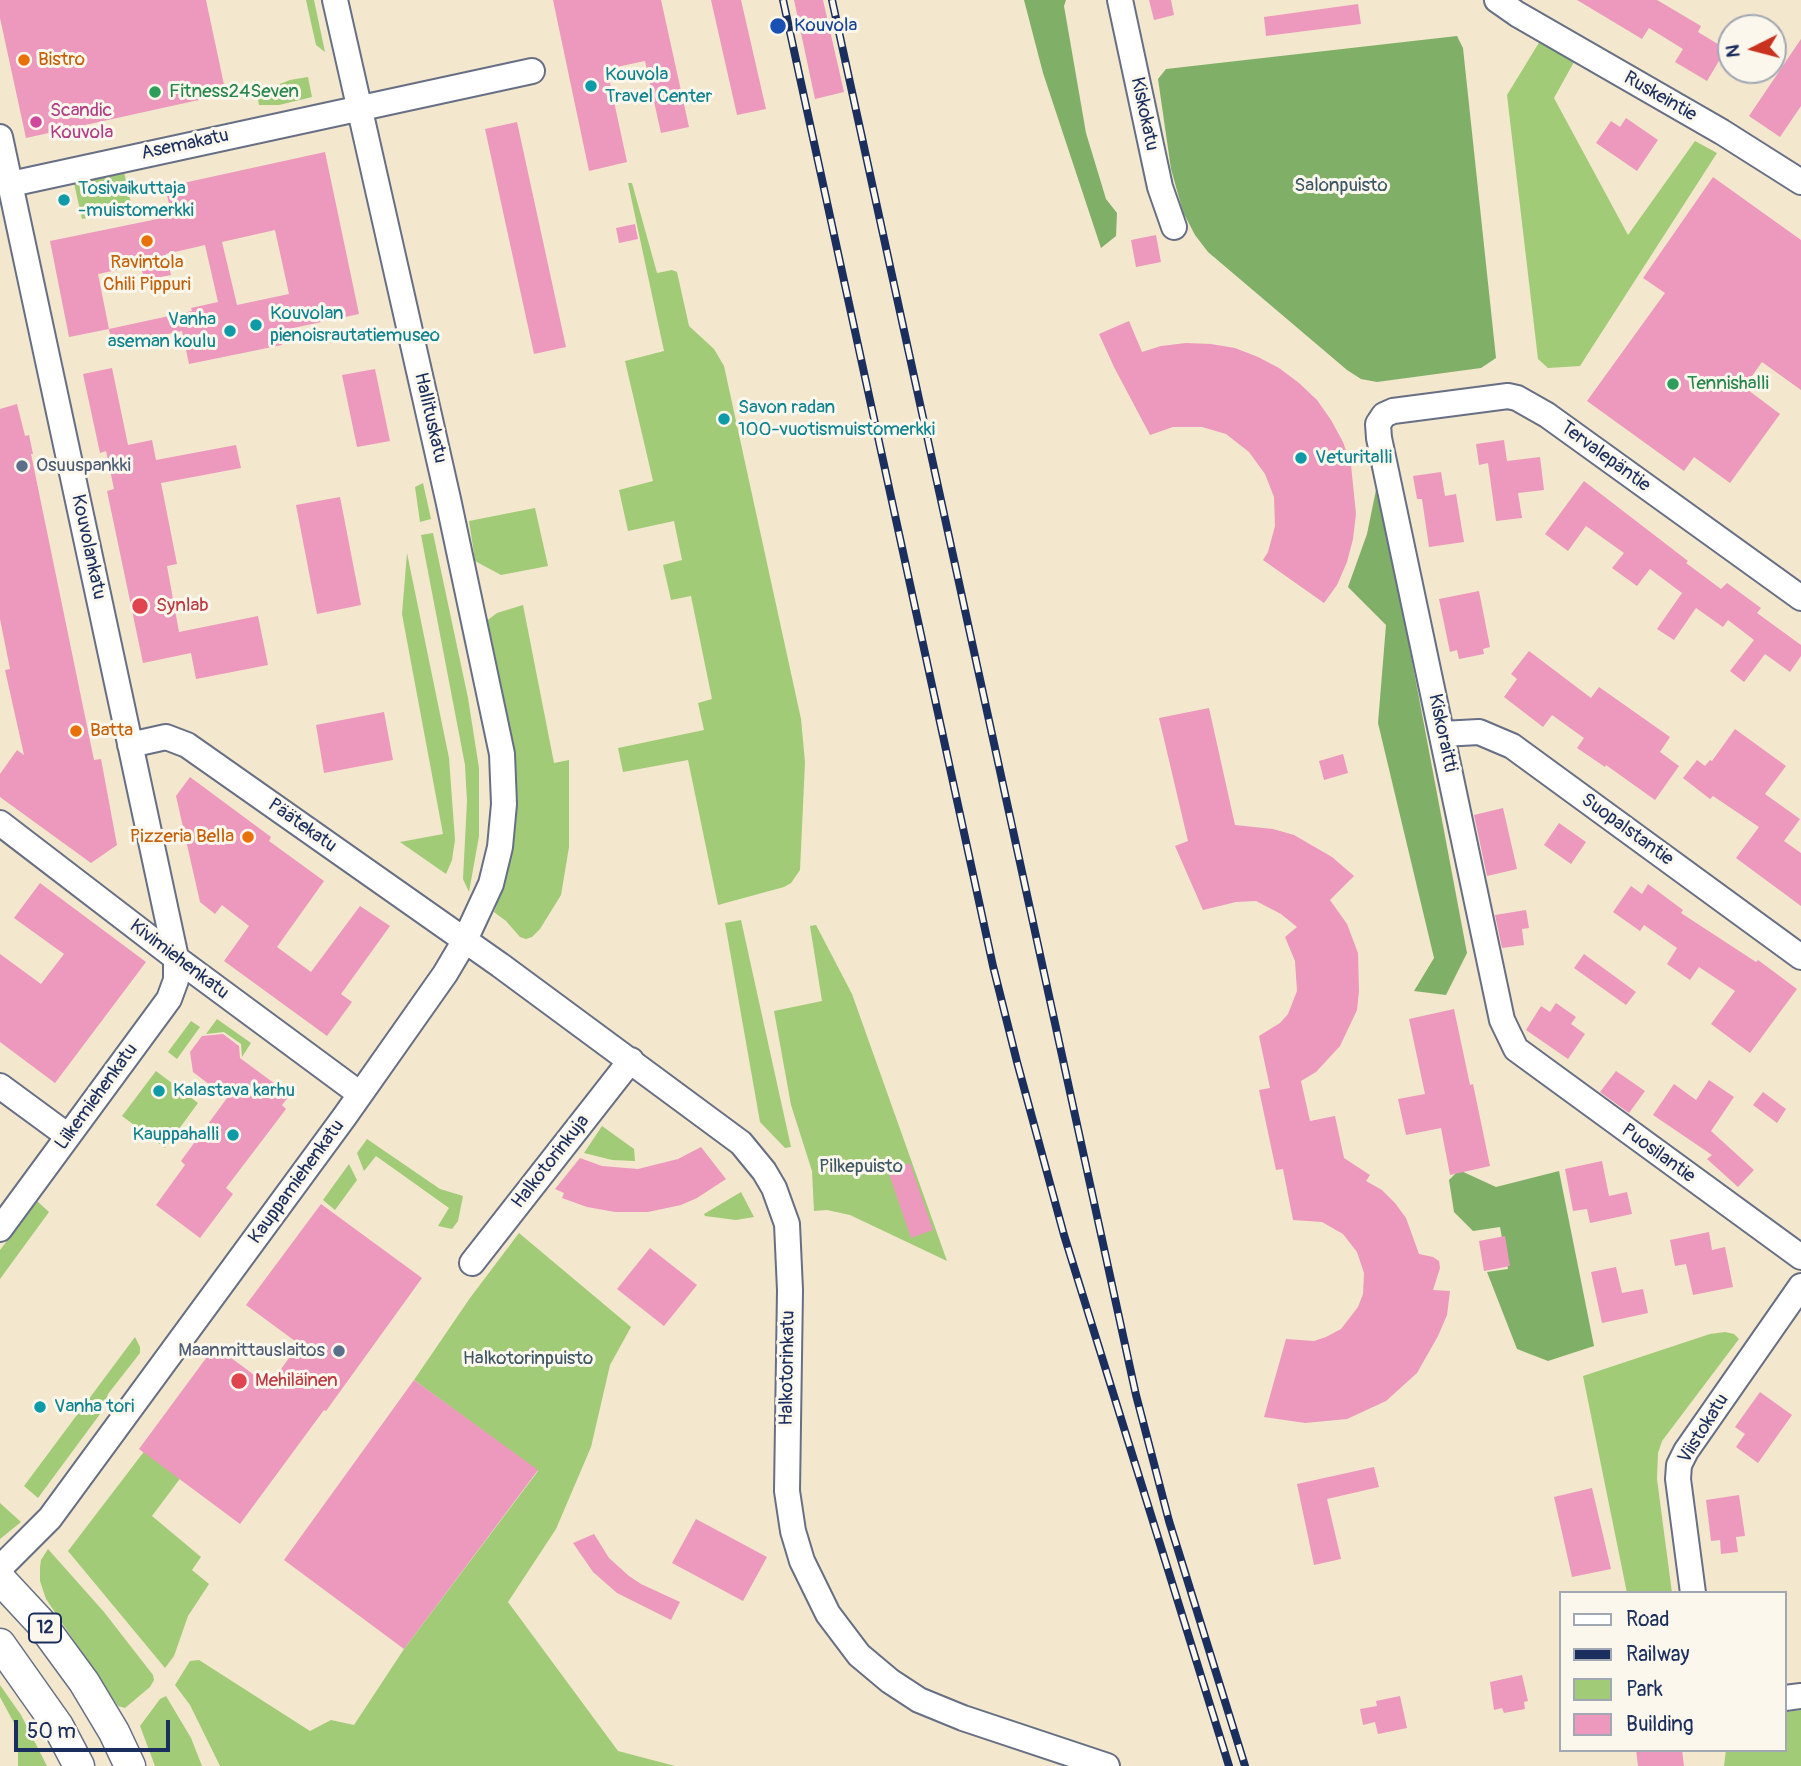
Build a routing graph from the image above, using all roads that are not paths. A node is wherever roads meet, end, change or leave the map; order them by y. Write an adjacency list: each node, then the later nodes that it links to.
1 (335, 0): 5 (street, Hallituskatu)
2 (1120, 0): 9 (street, Kiskokatu)
3 (1507, 7): 7 (street, Ruskeintie)
4 (533, 71): 5 (street, Asemakatu)
5 (359, 107): 8 (street, Asemakatu); 14 (street, Hallituskatu)
6 (0, 137): 8 (street, Kouvolankatu)
7 (1801, 182)
8 (10, 184): 13 (street, Kouvolankatu)
9 (1174, 226)
10 (1384, 415): 11 (street, Tervalepäntie); 12 (street, Kiskoraitti)
11 (1801, 598)
12 (1442, 734): 17 (street, Suopalstantie); 19 (street, Kiskoraitti)
13 (130, 745): 16 (street, Päätekatu); 18 (street, Kouvolankatu)
14 (502, 754): 16 (street, Kauppamiehenkatu)
15 (0, 823): 18 (street, Kivimiehenkatu)
16 (464, 942): 20 (street, Halkotorinkatu); 22 (street, Kauppamiehenkatu)
17 (1801, 957)
18 (176, 958): 22 (street, Kivimiehenkatu); 23 (street, Liikemiehenkatu)
19 (1516, 1049): 25 (street, Puosilantie)
20 (631, 1060): 26 (street, Halkotorinkuja); 34 (street, Halkotorinkatu)
21 (0, 1086): 23 (street)
22 (360, 1094): 28 (street, Kauppamiehenkatu)
23 (68, 1136): 24 (street, Liikemiehenkatu)
24 (0, 1229)
25 (1801, 1257)
26 (472, 1263)
27 (1801, 1286): 30 (street, Viistokatu)
28 (0, 1568)
29 (0, 1578): 33 (main road, 12)
30 (1693, 1591)
31 (0, 1644): 32 (main road, 12)
32 (79, 1766)
33 (130, 1766)
34 (1107, 1766)

